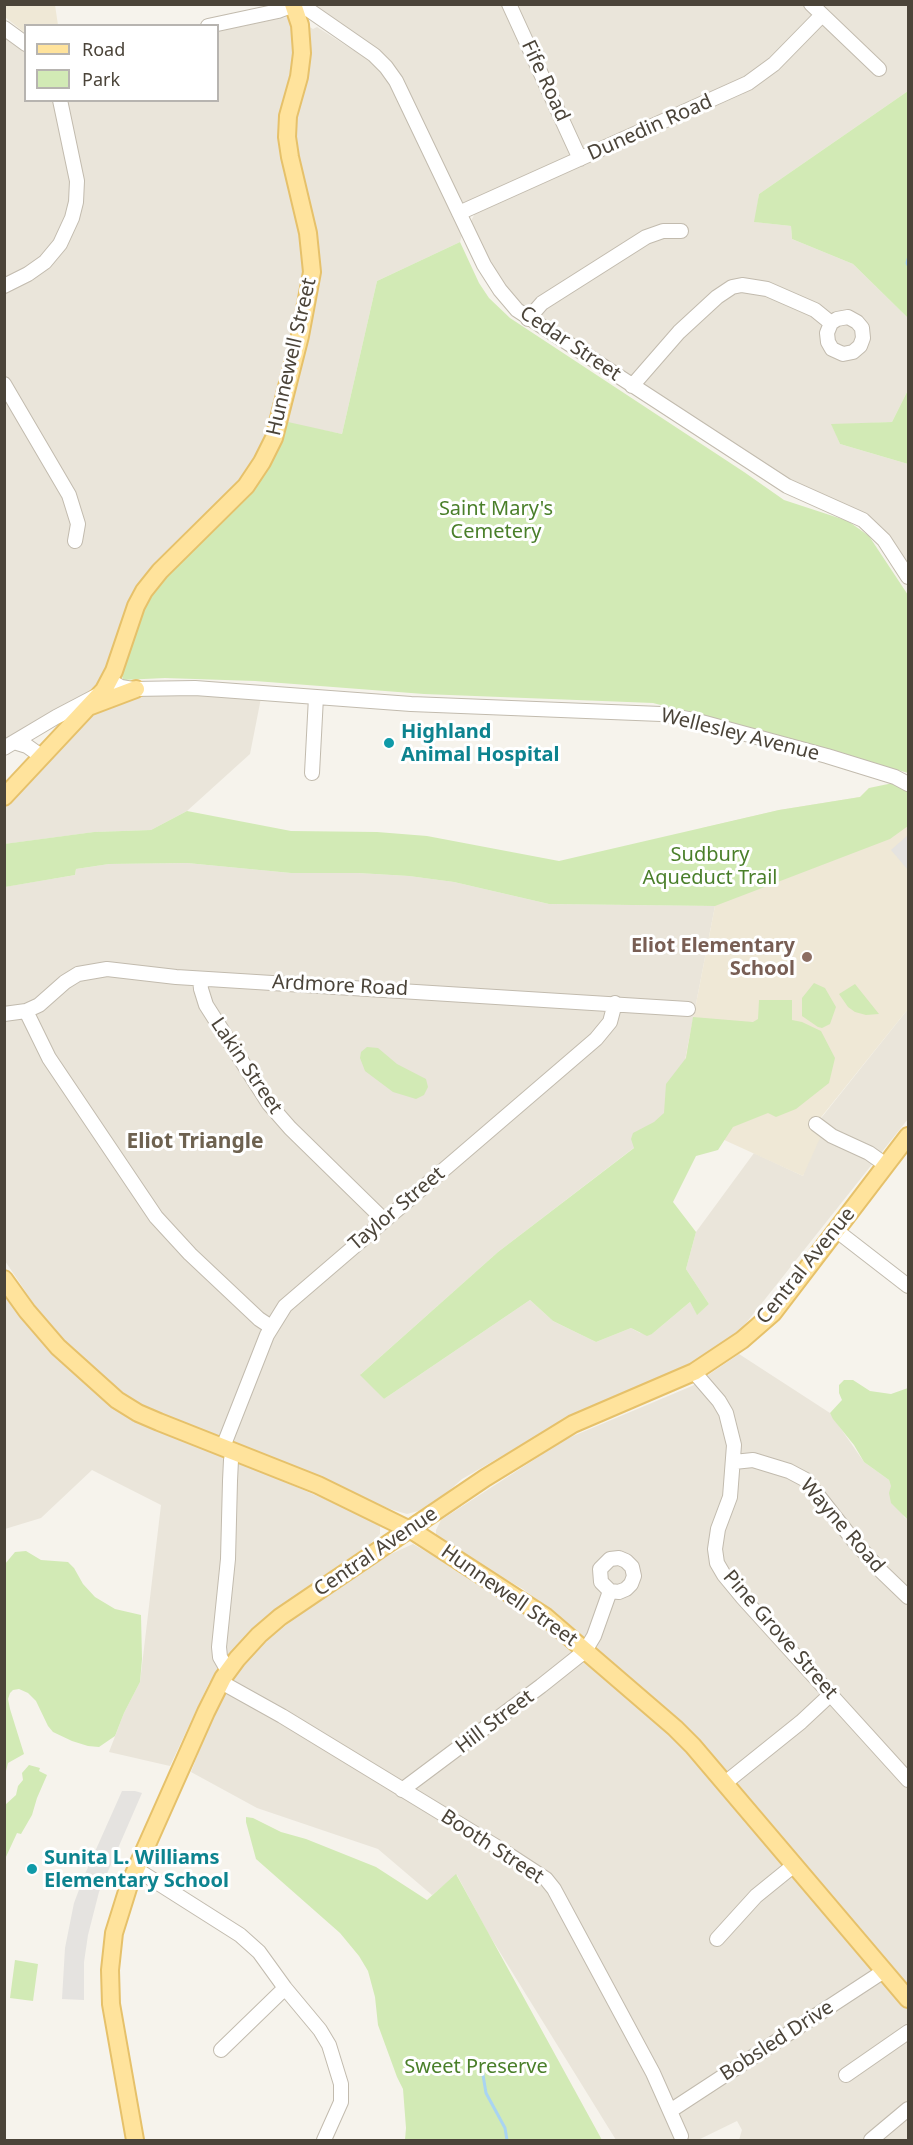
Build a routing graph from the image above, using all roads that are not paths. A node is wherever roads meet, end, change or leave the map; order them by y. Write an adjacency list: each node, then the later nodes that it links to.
1 (509, 4): 10 (street, Fife Road)
2 (811, 4): 4 (street)
3 (294, 5): 5 (street); 11 (street, Cedar Street); 20 (main road, Hunnewell Street)
4 (822, 15): 8 (street); 10 (street, Dunedin Road)
5 (217, 24)
6 (4, 28): 7 (street)
7 (24, 43)
8 (879, 69)
9 (60, 102): 13 (street)
10 (580, 159): 11 (street, Dunedin Road)
11 (459, 213): 14 (street, Cedar Street)
12 (681, 231): 14 (street)
13 (4, 286)
14 (528, 319): 17 (street, Cedar Street)
15 (831, 323): 17 (street)
16 (4, 384): 18 (street)
17 (632, 386): 19 (street, Cedar Street)
18 (75, 541)
19 (909, 577)
20 (105, 687): 21 (street); 23 (main road, Hunnewell Street); 24 (street)
21 (136, 690): 22 (street, Wellesley Avenue); 23 (main road)
22 (316, 697): 27 (street); 28 (street, Wellesley Avenue)
23 (87, 708): 26 (main road, Hunnewell Street)
24 (28, 734): 25 (street); 26 (street)
25 (9, 745): 26 (street)
26 (44, 752): 29 (main road, Hunnewell Street)
27 (312, 773)
28 (909, 784)
29 (4, 797)
30 (200, 979): 31 (street, Ardmore Road); 33 (street, Ardmore Road); 38 (street, Lakin Street)
31 (615, 1003): 32 (street, Ardmore Road); 38 (street, Taylor Street)
32 (688, 1009)
33 (26, 1011): 34 (street, Ardmore Road); 42 (street)
34 (4, 1014)
35 (816, 1124): 37 (street)
36 (909, 1136): 37 (main road, Central Avenue)
37 (886, 1165): 39 (main road, Central Avenue)
38 (384, 1220): 42 (street, Taylor Street)
39 (837, 1231): 41 (street); 43 (main road, Central Avenue)
40 (4, 1279): 44 (main road, Hunnewell Street)
41 (909, 1286)
42 (270, 1327): 44 (street, Taylor Street)
43 (694, 1372): 45 (street, Pine Grove Street); 46 (main road, Central Avenue)
44 (228, 1449): 46 (main road, Hunnewell Street); 50 (street, Taylor Street)
45 (734, 1462): 48 (street, Wayne Road); 51 (street, Pine Grove Street)
46 (409, 1530): 49 (main road, Hunnewell Street); 50 (main road, Central Avenue)
47 (610, 1591): 49 (street)
48 (909, 1597)
49 (585, 1651): 53 (main road, Hunnewell Street); 54 (street, Hill Street)
50 (224, 1677): 54 (street, Booth Street); 56 (main road, Central Avenue)
51 (831, 1694): 52 (street, Pine Grove Street); 53 (street)
52 (909, 1780)
53 (725, 1783): 55 (main road, Hunnewell Street)
54 (402, 1790): 65 (street, Booth Street)
55 (793, 1866): 57 (street); 58 (main road, Hunnewell Street)
56 (136, 1869): 59 (street); 68 (main road, Central Avenue)
57 (717, 1939)
58 (884, 1971): 60 (main road, Hunnewell Street); 65 (street, Bobsled Drive)
59 (285, 1988): 62 (street); 69 (street)
60 (909, 1999)
61 (909, 2032): 63 (street)
62 (220, 2050)
63 (846, 2075)
64 (909, 2109): 70 (street)
65 (670, 2111): 66 (street, Booth Street)
66 (681, 2136)
67 (125, 2140): 68 (street)
68 (135, 2140)
69 (324, 2140)
70 (871, 2140)

